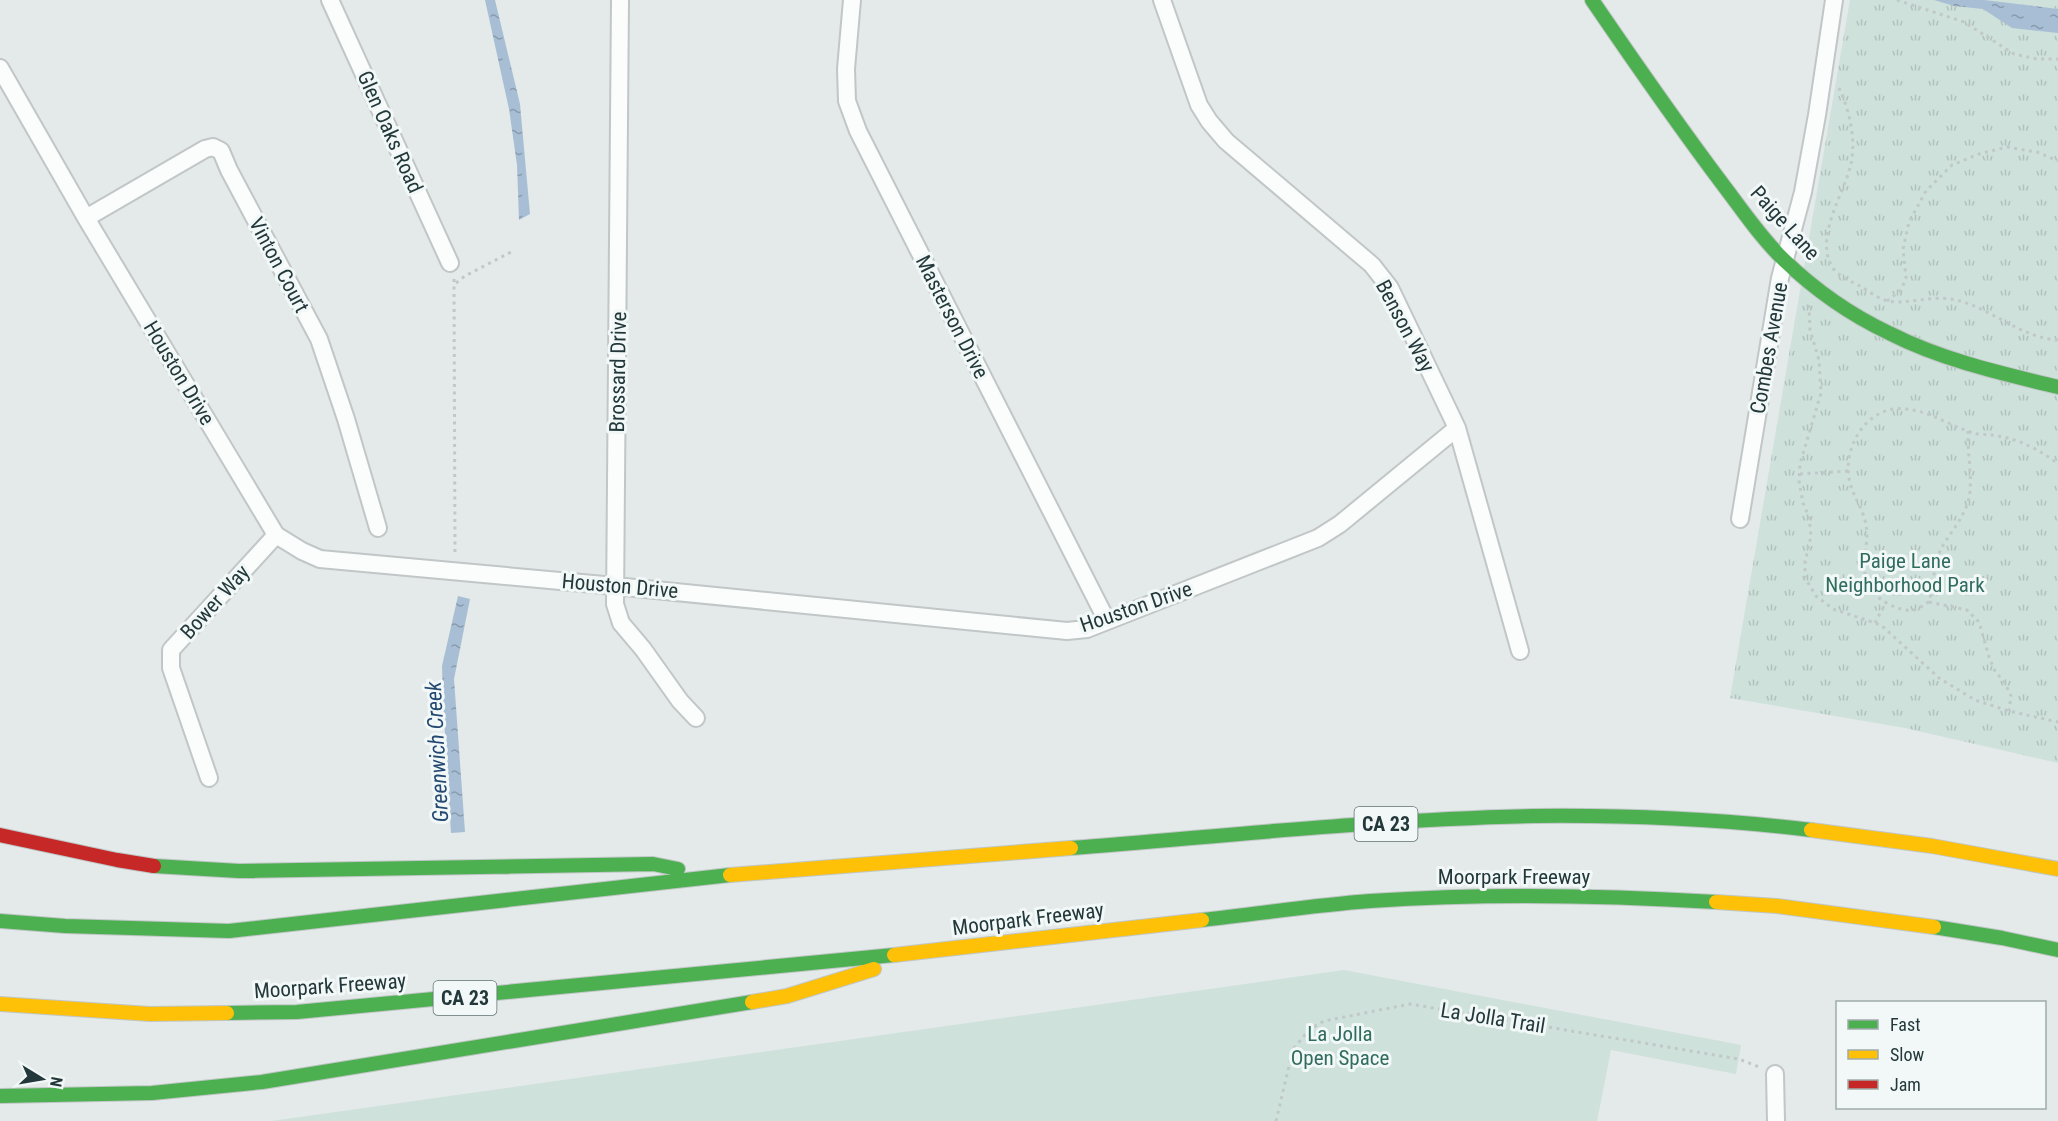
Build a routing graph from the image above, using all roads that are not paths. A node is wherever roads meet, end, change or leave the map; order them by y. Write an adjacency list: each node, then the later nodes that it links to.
1 (330, 0): 10 (street, Glen Oaks Road)
2 (620, 0): 16 (street, Brossard Drive)
3 (852, 0): 17 (street, Masterson Drive)
4 (1162, 0): 12 (street, Benson Way)
5 (1592, 0): 9 (main road, Paige Lane)
6 (1834, 0): 9 (street, Combes Avenue)
7 (0, 68): 8 (street, Houston Drive)
8 (86, 218): 14 (street, Vinton Court); 15 (street, Houston Drive)
9 (1784, 260): 11 (main road, Paige Lane); 13 (street, Combes Avenue)
10 (452, 270)
11 (2058, 387)
12 (1457, 428): 17 (street, Houston Drive); 18 (street, Benson Way)
13 (1740, 519)
14 (378, 528)
15 (276, 535): 16 (street, Houston Drive); 20 (street, Bower Way)
16 (615, 586): 17 (street, Houston Drive); 19 (street, Brossard Drive)
17 (1107, 621)
18 (1520, 651)
19 (696, 718)
20 (209, 778)
21 (0, 835): 23 (main road)
22 (2058, 869): 23 (main road, CA 23)
23 (713, 876): 24 (main road, CA 23)
24 (0, 921)
25 (2058, 950): 26 (main road, Moorpark Freeway / CA 23)
26 (929, 951): 27 (main road, Moorpark Freeway / CA 23); 29 (main road)
27 (0, 1004)
28 (1775, 1074): 30 (street)
29 (0, 1096)
30 (1776, 1121)

